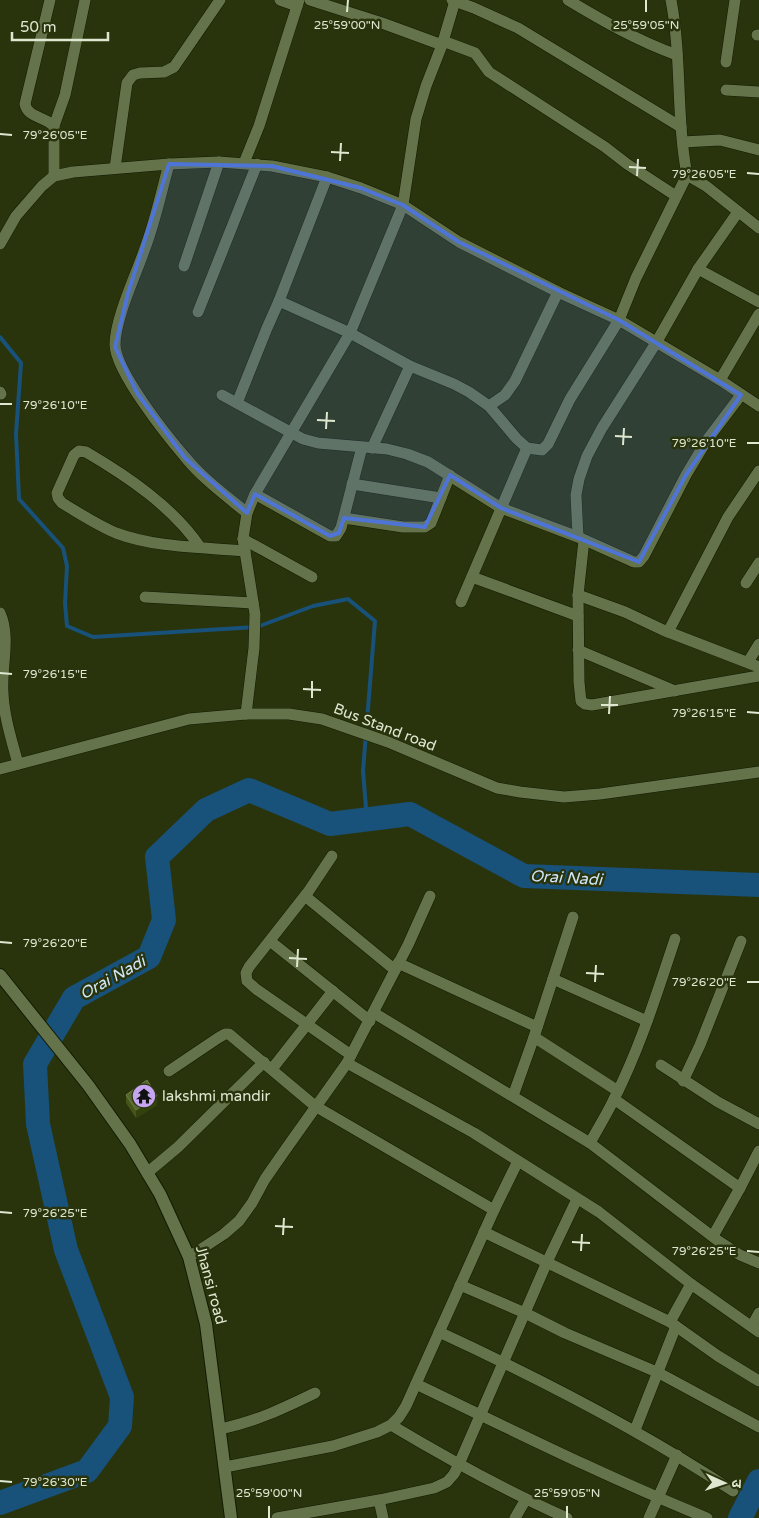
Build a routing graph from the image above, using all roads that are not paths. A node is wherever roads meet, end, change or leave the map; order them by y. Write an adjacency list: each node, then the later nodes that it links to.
1 (50, 0): 16 (street)
2 (85, 0): 16 (street)
3 (220, 0): 24 (street)
4 (280, 0): 10 (street)
5 (310, 0): 11 (street)
6 (568, 0): 12 (street)
7 (671, 0): 12 (street)
8 (734, 0): 13 (street)
9 (453, 1): 11 (street); 17 (street)
10 (298, 3): 21 (street)
11 (442, 43): 28 (street); 29 (street)
12 (677, 55): 17 (street)
13 (726, 62)
14 (726, 90): 15 (street)
15 (759, 92)
16 (54, 126): 26 (street)
17 (681, 127): 18 (street)
18 (683, 142): 19 (street); 25 (street)
19 (759, 150)
20 (219, 162): 21 (street); 22 (street); 34 (street)
21 (244, 163): 23 (street)
22 (169, 164): 24 (street); 61 (street)
23 (257, 164): 27 (street); 39 (street)
24 (114, 168): 26 (street)
25 (687, 175): 28 (street); 30 (street)
26 (54, 176): 31 (street)
27 (327, 177): 29 (street); 37 (street)
28 (676, 196): 41 (street)
29 (403, 205): 36 (street); 42 (street)
30 (738, 212): 32 (street); 35 (street)
31 (4, 224): 33 (street)
32 (759, 228)
33 (0, 244)
34 (184, 266)
35 (698, 269): 38 (street); 44 (street)
36 (558, 292): 41 (street); 50 (street)
37 (279, 301): 42 (street); 49 (street)
38 (759, 302)
39 (198, 312)
40 (759, 314): 43 (street)
41 (619, 320): 44 (street); 54 (street)
42 (350, 332): 45 (street); 52 (street)
43 (754, 334): 46 (street)
44 (656, 343): 46 (street); 64 (street)
45 (410, 366): 50 (street); 53 (street)
46 (720, 380): 47 (street)
47 (741, 395): 51 (street); 64 (street)
48 (222, 396): 49 (street)
49 (237, 403): 52 (street)
50 (489, 406): 54 (street)
51 (759, 406)
52 (290, 433): 53 (street); 58 (street)
53 (367, 448): 56 (street); 57 (street)
54 (527, 448): 60 (street)
55 (759, 472): 77 (street)
56 (450, 476): 59 (street); 60 (street)
57 (352, 484): 59 (street); 62 (street)
58 (255, 494): 61 (street); 62 (street)
59 (441, 498): 62 (street)
60 (501, 508): 64 (street); 69 (street)
61 (247, 513): 63 (street)
62 (344, 518)
63 (243, 538): 66 (street); 68 (street)
64 (581, 539): 71 (street)
65 (200, 547): 65 (street); 66 (street)
66 (245, 551): 74 (street)
67 (759, 563): 70 (street)
68 (312, 576)
69 (472, 577): 73 (street); 76 (street)
70 (746, 583)
71 (578, 595): 76 (street); 77 (street)
72 (145, 597): 74 (street)
73 (461, 602)
74 (254, 609): 84 (street)
75 (0, 613): 85 (street)
76 (578, 616): 79 (street)
77 (668, 632): 80 (street)
78 (759, 644): 80 (street)
79 (578, 650): 83 (street); 83 (street)
80 (748, 662): 81 (street)
81 (759, 667)
82 (759, 676): 83 (street)
83 (675, 691)
84 (246, 714): 85 (street, Bus Stand road); 87 (street, Bus Stand road)
85 (18, 764): 86 (street, Bus Stand road)
86 (0, 769)
87 (759, 772)
88 (332, 856): 89 (street)
89 (305, 896): 93 (street); 95 (street)
90 (430, 896): 95 (street)
91 (573, 917): 97 (street)
92 (675, 939): 100 (street)
93 (270, 941): 98 (street); 101 (street)
94 (741, 941): 107 (street)
95 (397, 967): 99 (street); 102 (street)
96 (0, 976): 115 (street, Jhansi road)
97 (553, 979): 100 (street); 102 (street)
98 (333, 991): 99 (street); 101 (street)
99 (372, 1017): 103 (street); 109 (street)
100 (647, 1021): 108 (street)
101 (306, 1024): 103 (street); 105 (street)
102 (536, 1032): 108 (street); 109 (street)
103 (349, 1059): 110 (street); 114 (street)
104 (661, 1065): 107 (street)
105 (268, 1066): 106 (street); 110 (street); 115 (street)
106 (169, 1071)
107 (683, 1080): 111 (street)
108 (616, 1095): 112 (street); 116 (street)
109 (513, 1096): 112 (street)
110 (315, 1106): 118 (street); 121 (street)
111 (759, 1124)
112 (590, 1142): 120 (street)
113 (759, 1151): 116 (street)
114 (518, 1161): 117 (street); 118 (street)
115 (147, 1173): 121 (street, Jhansi road)
116 (740, 1188): 120 (street)
117 (577, 1199): 122 (street); 124 (street)
118 (494, 1210): 119 (street)
119 (484, 1232): 122 (street); 125 (street)
120 (713, 1236): 123 (street)
121 (189, 1257): 139 (street, Jhansi road)
122 (546, 1262): 126 (street); 128 (street)
123 (759, 1264)
124 (691, 1284): 128 (street); 129 (street)
125 (460, 1285): 126 (street); 130 (street)
126 (525, 1313): 131 (street); 132 (street)
127 (759, 1313): 129 (street)
128 (673, 1324): 132 (street); 133 (street)
129 (755, 1329)
130 (439, 1332): 131 (street); 134 (street)
131 (504, 1362): 136 (street); 140 (street)
132 (659, 1373): 138 (street); 140 (street)
133 (759, 1381)
134 (416, 1384): 136 (street); 137 (street)
135 (315, 1392): 139 (street)
136 (480, 1415): 142 (street); 145 (street)
137 (391, 1425): 142 (street); 143 (street)
138 (759, 1428)
139 (220, 1429): 143 (street, Jhansi road)
140 (635, 1430): 141 (street)
141 (677, 1455): 144 (street); 145 (street)
142 (459, 1464): 146 (street); 147 (street)
143 (225, 1467): 148 (street, Jhansi road)
144 (734, 1491)
145 (658, 1497): 153 (street); 154 (street)
146 (526, 1499): 151 (street); 152 (street)
147 (379, 1500): 149 (street); 150 (street)
148 (232, 1518)
149 (277, 1518)
150 (383, 1518)
151 (515, 1518)
152 (567, 1518)
153 (649, 1518)
154 (707, 1518)

